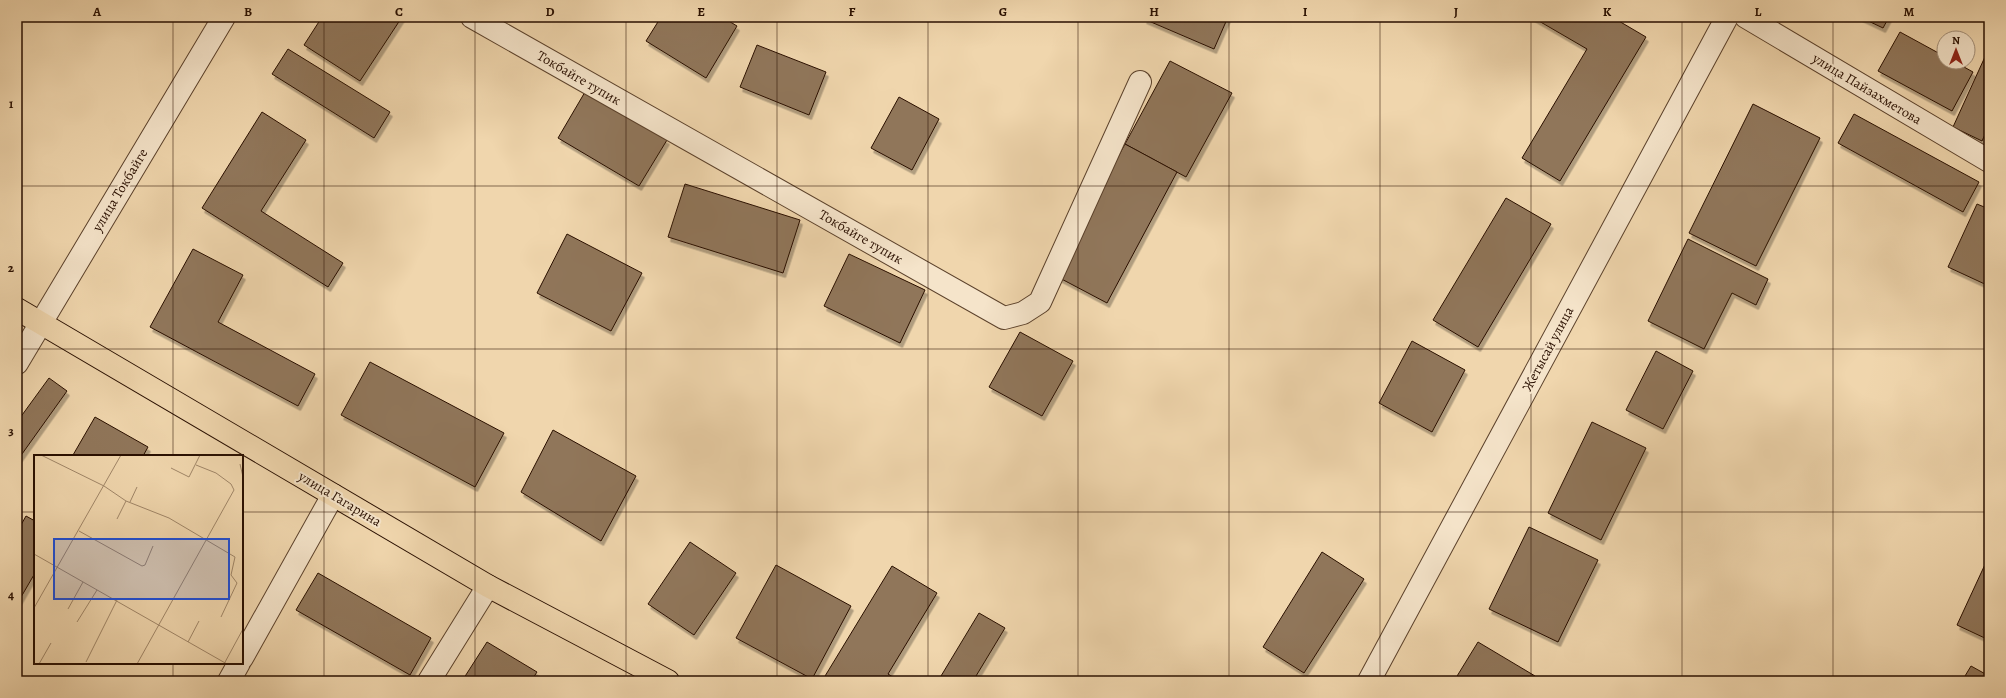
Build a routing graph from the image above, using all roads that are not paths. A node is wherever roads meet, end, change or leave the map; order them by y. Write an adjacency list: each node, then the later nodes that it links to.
1 (224, 17): 8 (street, улица Токбайге)
2 (472, 17): 5 (street, Токбайге тупик)
3 (1727, 17): 17 (street, Жетысай улица)
4 (1746, 17): 6 (street, улица Пайзахметова)
5 (1140, 82)
6 (1989, 161)
7 (17, 309): 8 (main road, улица Гагарина)
8 (41, 322): 9 (street, улица Токбайге); 10 (main road, улица Гагарина)
9 (17, 363)
10 (333, 495): 11 (main road, улица Гагарина); 12 (street)
11 (488, 586): 15 (street); 16 (main road, улица Гагарина)
12 (243, 656)
13 (238, 664): 14 (street)
14 (230, 681)
15 (429, 681)
16 (668, 681)
17 (1369, 681)

